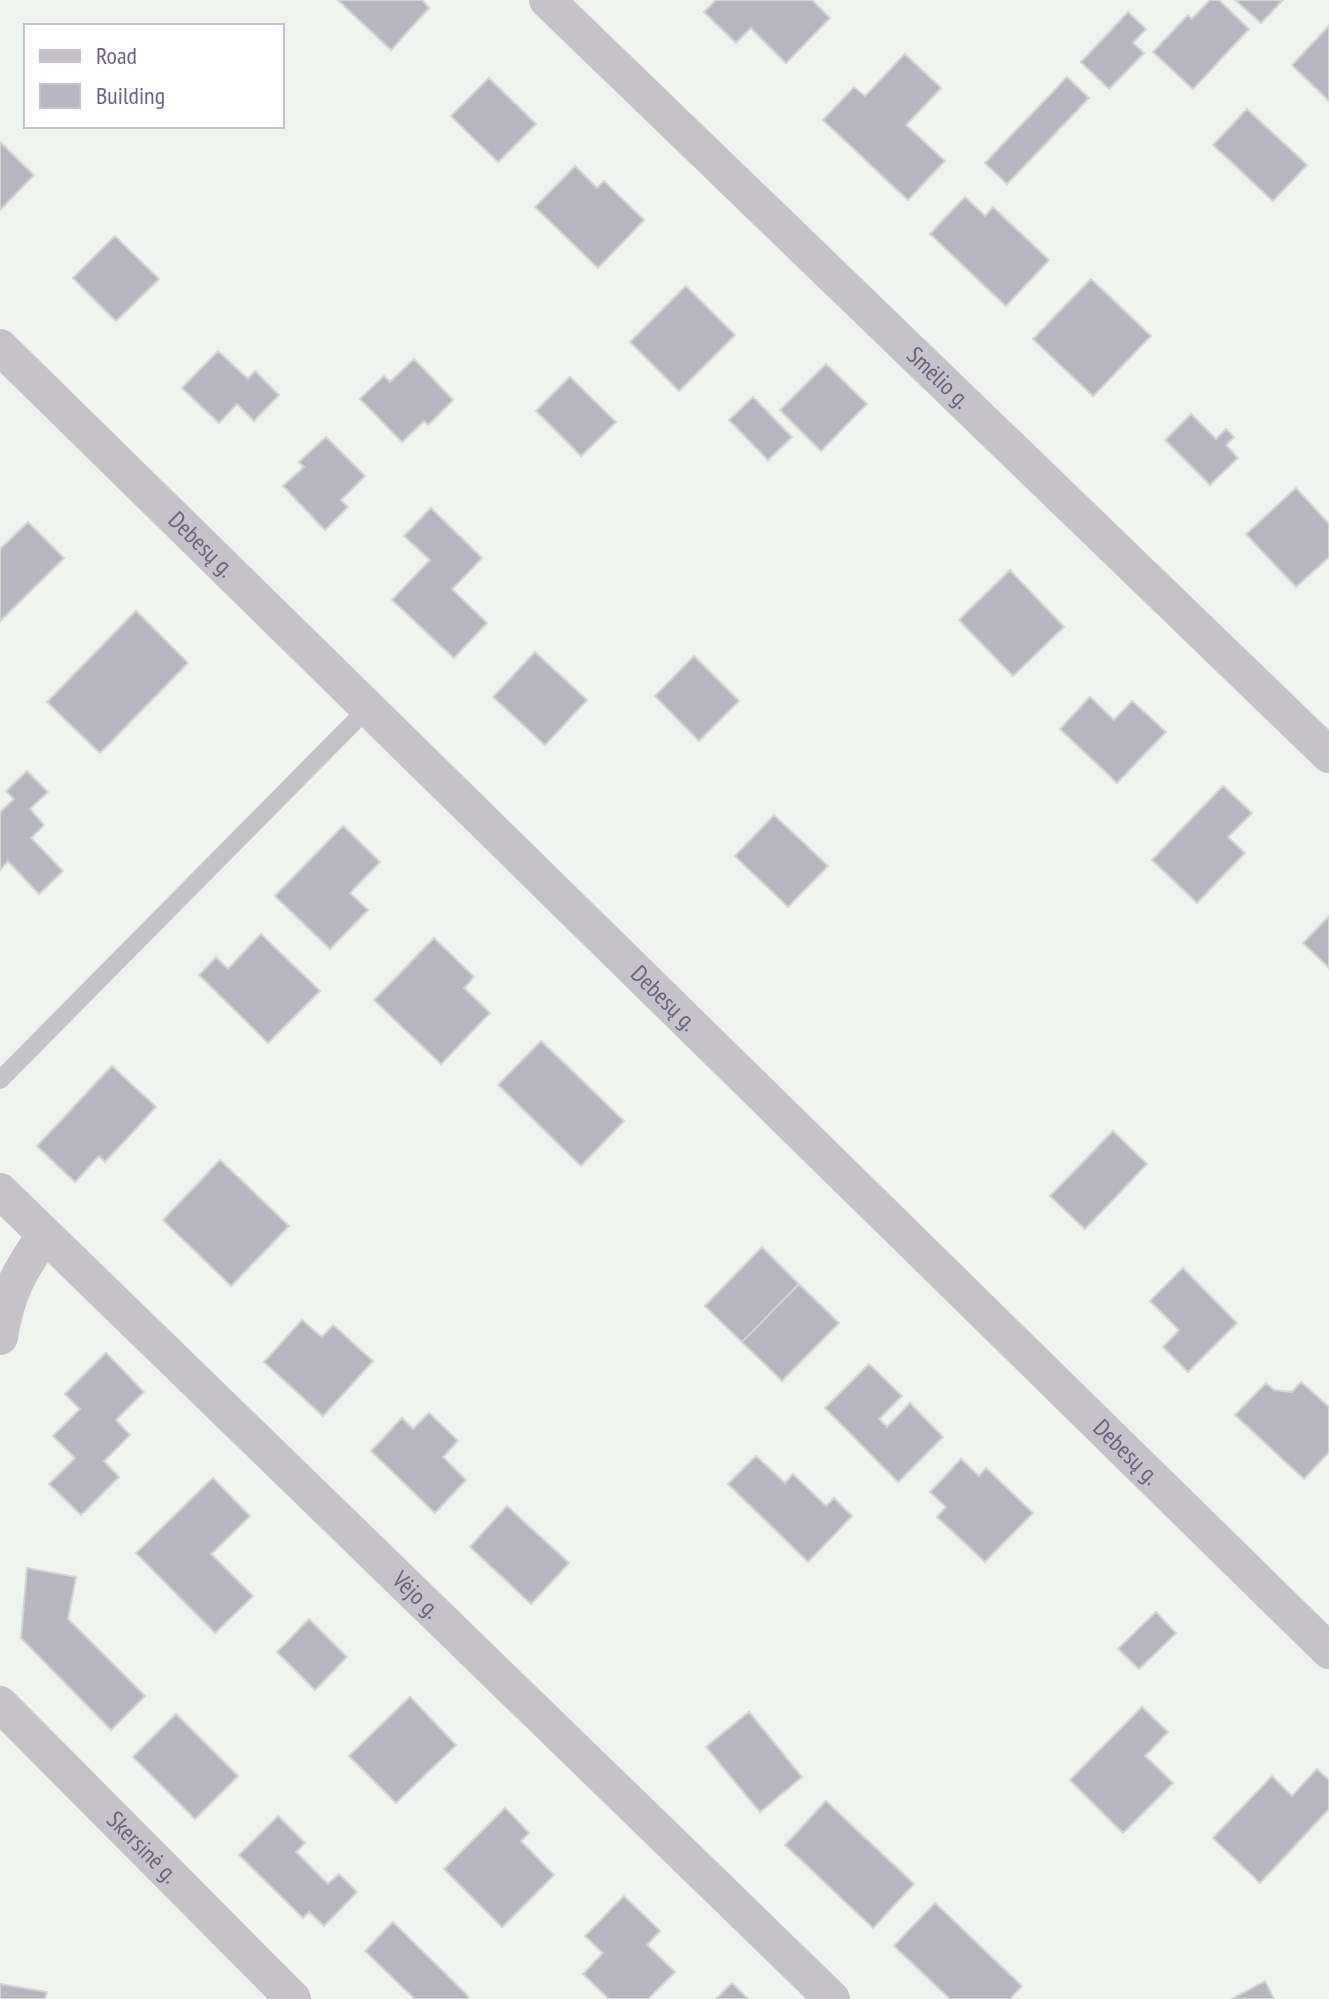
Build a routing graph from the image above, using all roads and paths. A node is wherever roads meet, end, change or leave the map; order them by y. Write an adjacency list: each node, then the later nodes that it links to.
1 (547, 0): 4 (street, Smėlio g.)
2 (0, 347): 3 (street, Debesų g.)
3 (369, 707): 5 (lane); 9 (street, Debesų g.)
4 (1329, 755)
5 (0, 1080)
6 (0, 1191): 7 (street, Vėjo g.)
7 (45, 1235): 8 (street); 12 (street, Vėjo g.)
8 (0, 1337)
9 (1329, 1651)
10 (0, 1704): 11 (street, Skersinė g.)
11 (286, 1996)
12 (832, 1999)

